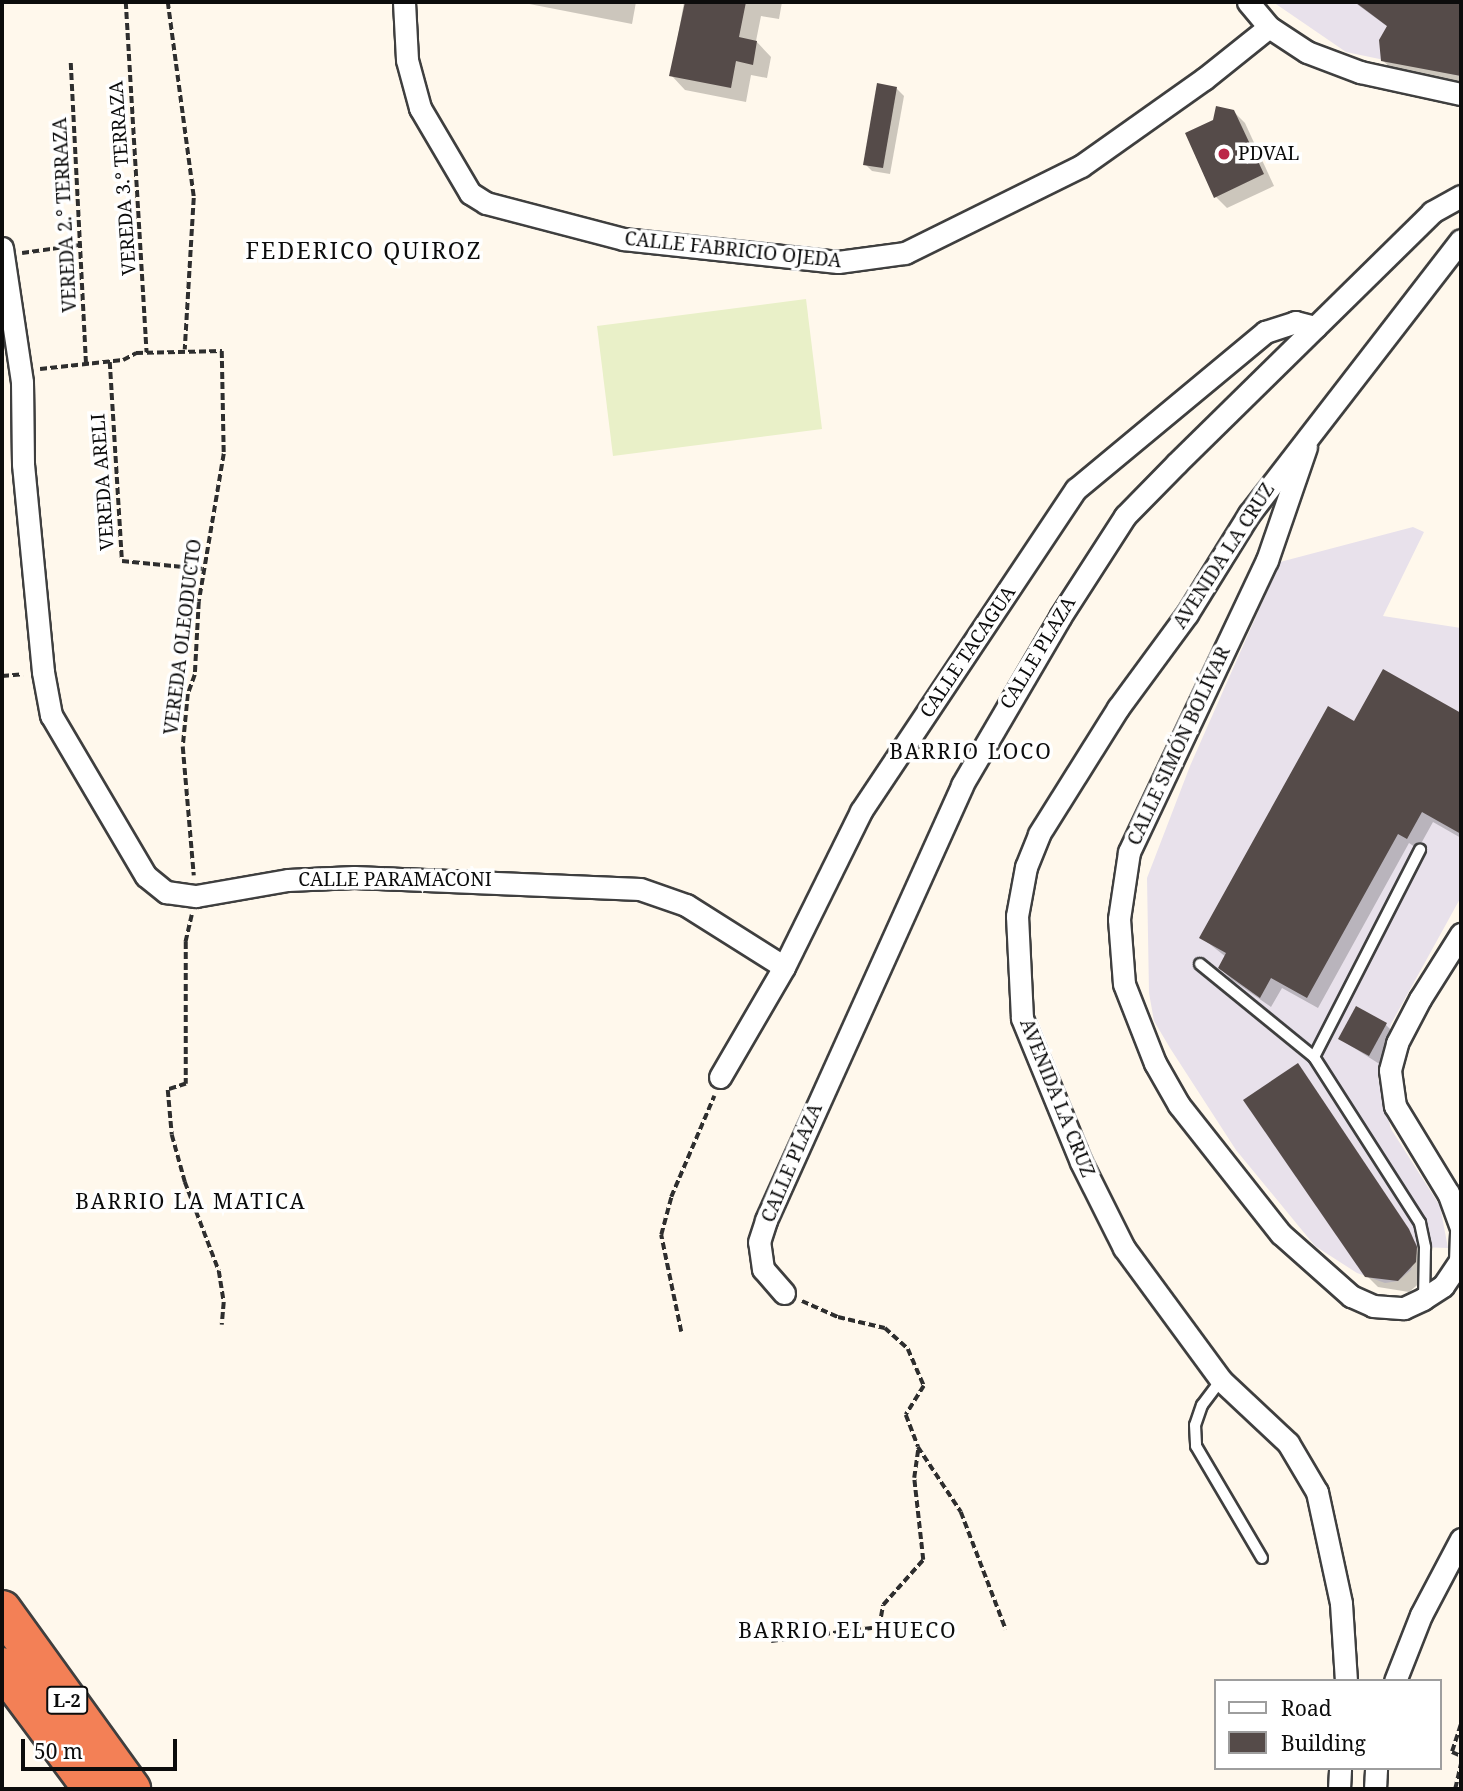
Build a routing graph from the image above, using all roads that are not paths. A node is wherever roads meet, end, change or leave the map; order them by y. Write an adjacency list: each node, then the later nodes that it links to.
1 (404, 2): 3 (street, CALLE FABRICIO OJEDA)
2 (1248, 2): 3 (street)
3 (1269, 27): 4 (street)
4 (1461, 94)
5 (1461, 196): 8 (street, CALLE PLAZA)
6 (1461, 240): 10 (street, AVENIDA LA CRUZ)
7 (2, 252): 9 (street, CALLE PARAMACONI)
8 (1315, 327): 14 (street, CALLE TACAGUA); 17 (street, CALLE PLAZA)
9 (14, 380): 14 (street, CALLE PARAMACONI)
10 (1310, 436): 18 (street, CALLE SIMÓN BOLÍVAR); 19 (street, AVENIDA LA CRUZ)
11 (1420, 850): 15 (lane)
12 (1461, 934): 18 (street, CALLE SIMÓN BOLÍVAR)
13 (1199, 964): 15 (lane)
14 (784, 967): 16 (street, CALLE TACAGUA)
15 (1314, 1057): 18 (lane)
16 (719, 1077)
17 (784, 1293)
18 (1423, 1299)
19 (1221, 1380): 21 (lane); 24 (street, AVENIDA LA CRUZ)
20 (1461, 1539): 25 (street)
21 (1262, 1558)
22 (2, 1610): 29 (highway, L-2)
23 (2, 1667): 28 (highway, L-2)
24 (1346, 1679)
25 (1396, 1679)
26 (1340, 1770): 30 (street)
27 (1376, 1770): 31 (street)
28 (93, 1789)
29 (131, 1789)
30 (1339, 1789)
31 (1375, 1789)

